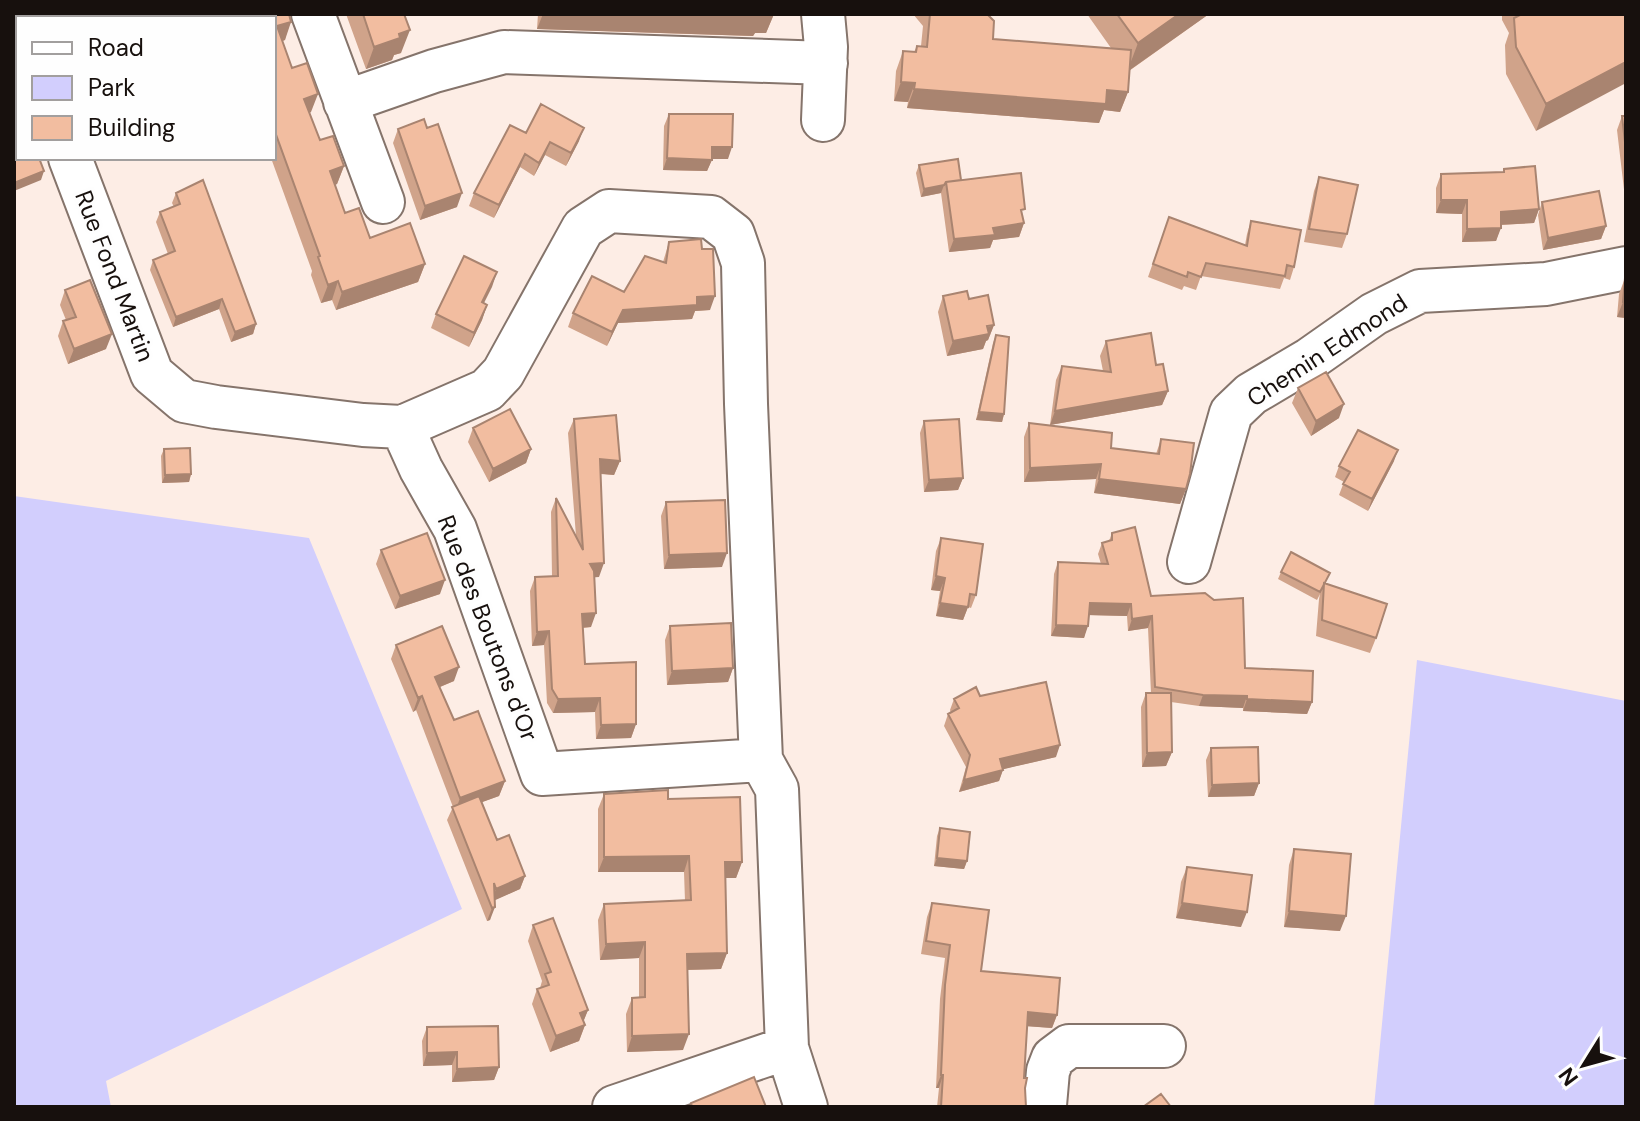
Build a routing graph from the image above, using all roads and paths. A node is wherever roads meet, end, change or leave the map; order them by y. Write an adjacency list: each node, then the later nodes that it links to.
1 (313, 14): 4 (street)
2 (823, 14): 3 (street)
3 (826, 63): 4 (street); 5 (street)
4 (345, 102): 7 (street)
5 (823, 120)
6 (71, 160): 9 (street, Rue Fond Martin)
7 (383, 202)
8 (1626, 268): 10 (street, Chemin Edmond)
9 (402, 427): 11 (street, Rue des Boutons d'Or); 11 (street)
10 (1189, 562)
11 (761, 760): 13 (street)
12 (1164, 1046): 16 (street)
13 (787, 1048): 14 (street); 15 (street)
14 (614, 1107)
15 (806, 1107)
16 (1043, 1107)

